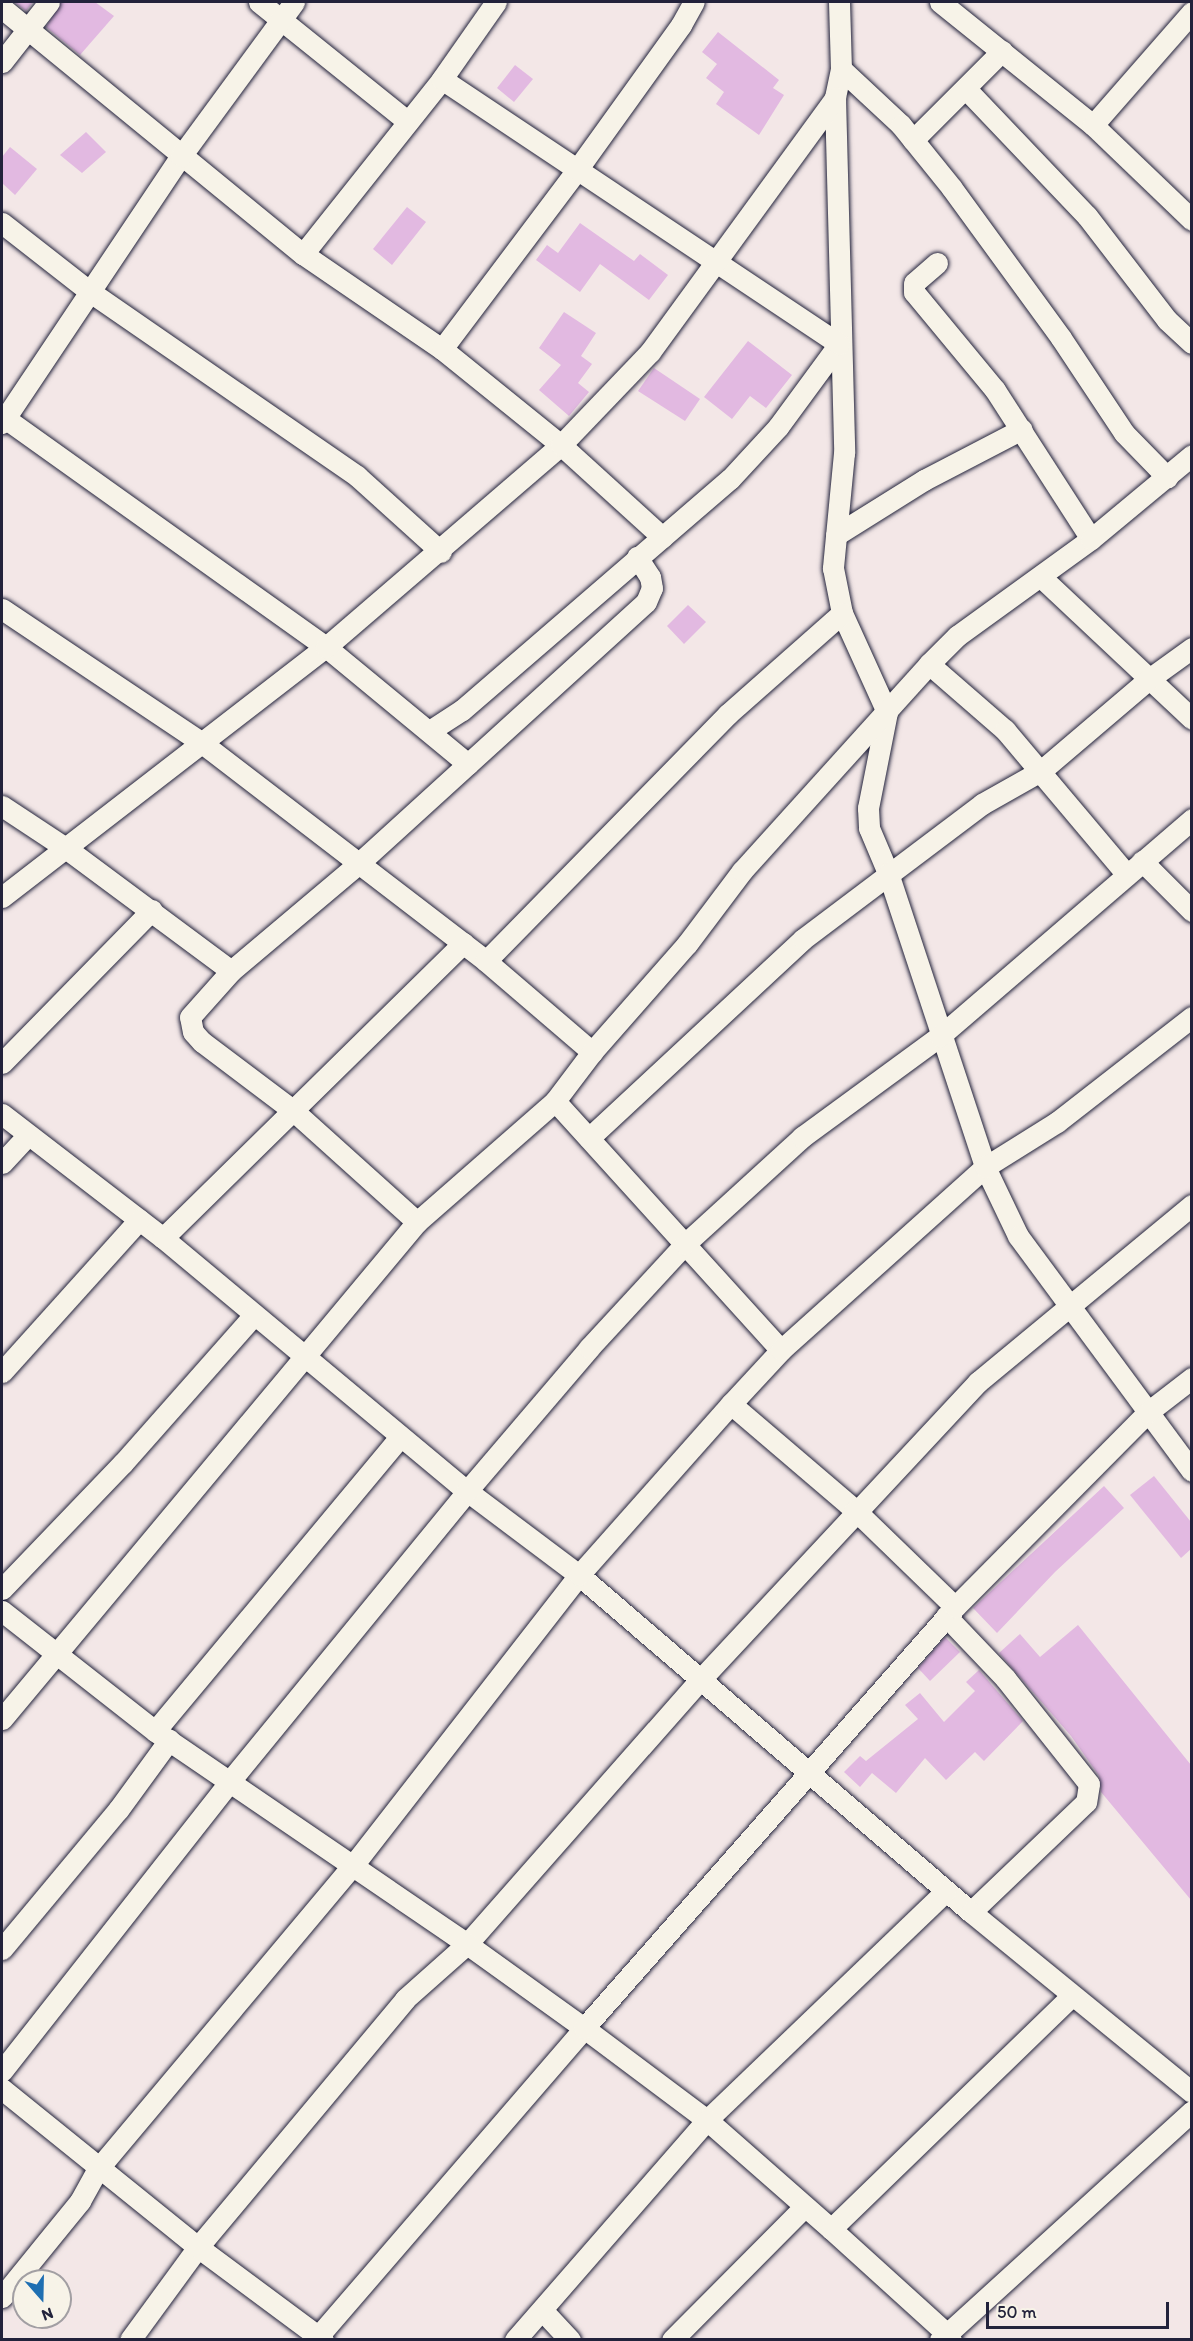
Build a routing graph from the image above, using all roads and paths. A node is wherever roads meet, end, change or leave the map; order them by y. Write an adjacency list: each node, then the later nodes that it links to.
1 (49, 2): 11 (street)
2 (259, 2): 10 (street)
3 (294, 2): 10 (street)
4 (496, 2): 15 (street)
5 (694, 2): 22 (street)
6 (839, 2): 14 (street)
7 (940, 2): 12 (street)
8 (2, 8): 11 (street)
9 (1191, 12): 19 (street)
10 (280, 21): 18 (street); 21 (street)
11 (27, 29): 13 (street); 21 (street)
12 (1002, 51): 16 (street); 19 (street)
13 (2, 62)
14 (841, 69): 17 (street); 20 (street)
15 (442, 79): 18 (street); 22 (street)
16 (966, 89): 20 (street); 29 (street)
17 (835, 98): 26 (street); 30 (street)
18 (408, 122): 25 (street)
19 (1093, 125): 23 (street)
20 (913, 140): 36 (street)
21 (181, 156): 25 (street); 28 (street)
22 (579, 168): 26 (street); 31 (street)
23 (1188, 208)
24 (2, 223): 28 (street)
25 (303, 254): 31 (street)
26 (716, 261): 30 (street); 34 (street)
27 (937, 263): 33 (street)
28 (89, 291): 32 (street); 40 (street)
29 (1191, 343)
30 (839, 344): 37 (street); 38 (street)
31 (442, 349): 34 (street)
32 (3, 419): 45 (street)
33 (1022, 429): 37 (street); 39 (street)
34 (561, 445): 38 (street); 40 (street)
35 (1191, 455): 36 (street)
36 (1167, 477): 39 (street)
37 (836, 535): 44 (street)
38 (662, 537): 41 (street)
39 (1091, 539): 42 (street)
40 (441, 552): 45 (street)
41 (637, 557): 51 (street); 53 (street)
42 (1041, 577): 47 (street); 48 (street)
43 (2, 609): 52 (street)
44 (842, 613): 49 (street); 65 (street)
45 (326, 647): 51 (street); 52 (street)
46 (1191, 648): 48 (street)
47 (929, 664): 49 (street); 54 (street)
48 (1149, 679): 50 (street); 54 (street)
49 (887, 712): 60 (street); 69 (street)
50 (1191, 718)
51 (430, 730): 53 (street)
52 (202, 743): 57 (street); 58 (street)
53 (468, 764): 58 (street)
54 (1042, 770): 59 (street); 60 (street)
55 (2, 806): 57 (street)
56 (1191, 819): 59 (street)
57 (67, 849): 61 (street); 62 (street)
58 (358, 864): 64 (street); 66 (street)
59 (1134, 868): 63 (street); 68 (street)
60 (888, 873): 68 (street); 75 (street)
61 (2, 897)
62 (152, 910): 66 (street); 70 (street)
63 (1191, 910)
64 (464, 943): 65 (street); 72 (street)
65 (486, 961): 69 (street)
66 (231, 971): 72 (street)
67 (1191, 1017): 77 (street)
68 (940, 1036): 77 (street); 82 (street)
69 (592, 1052): 71 (street)
70 (2, 1063)
71 (555, 1101): 75 (street); 80 (street)
72 (295, 1112): 80 (street); 81 (street)
73 (2, 1114): 74 (street)
74 (28, 1135): 76 (street); 79 (street)
75 (589, 1138): 82 (street)
76 (2, 1163)
77 (985, 1167): 83 (street); 85 (street)
78 (1191, 1205): 83 (street)
79 (140, 1220): 81 (street); 87 (street)
80 (417, 1222): 86 (street)
81 (163, 1238): 84 (street)
82 (685, 1244): 85 (street); 93 (street)
83 (1070, 1304): 90 (street); 94 (street)
84 (254, 1315): 86 (street); 96 (street)
85 (781, 1350): 89 (street)
86 (305, 1356): 91 (street); 99 (street)
87 (2, 1372)
88 (1191, 1378): 90 (street)
89 (731, 1404): 94 (street); 95 (street)
90 (1148, 1412): 92 (street); 98 (street)
91 (400, 1437): 93 (street); 102 (street)
92 (1191, 1471)
93 (467, 1491): 95 (street); 104 (street)
94 (855, 1510): 98 (street); 100 (street)
95 (579, 1575): 100 (street); 105 (street)
96 (2, 1589)
97 (2, 1611): 99 (street)
98 (950, 1611): 103 (street); 107 (street)
99 (57, 1654): 101 (street); 102 (street)
100 (700, 1680): 103 (street); 108 (street)
101 (2, 1719)
102 (162, 1736): 104 (street); 109 (street)
103 (810, 1775): 106 (street); 111 (street)
104 (230, 1781): 105 (street); 112 (street)
105 (354, 1864): 108 (street); 117 (street)
106 (945, 1892): 107 (street); 116 (street)
107 (971, 1912): 110 (street)
108 (467, 1944): 111 (street); 120 (street)
109 (2, 1949)
110 (1070, 1997): 114 (street); 119 (street)
111 (584, 2028): 116 (street); 123 (street)
112 (2, 2071)
113 (2, 2089): 117 (street)
114 (1191, 2092)
115 (1191, 2111): 124 (street)
116 (707, 2120): 118 (street); 122 (street)
117 (97, 2170): 120 (street); 121 (street)
118 (804, 2207): 119 (street); 128 (street)
119 (831, 2229): 124 (street)
120 (198, 2247): 123 (street); 125 (street)
121 (2, 2297)
122 (542, 2310): 126 (street); 127 (street)
123 (319, 2338)
124 (946, 2338)
125 (130, 2340)
126 (515, 2340)
127 (570, 2340)
128 (672, 2340)

